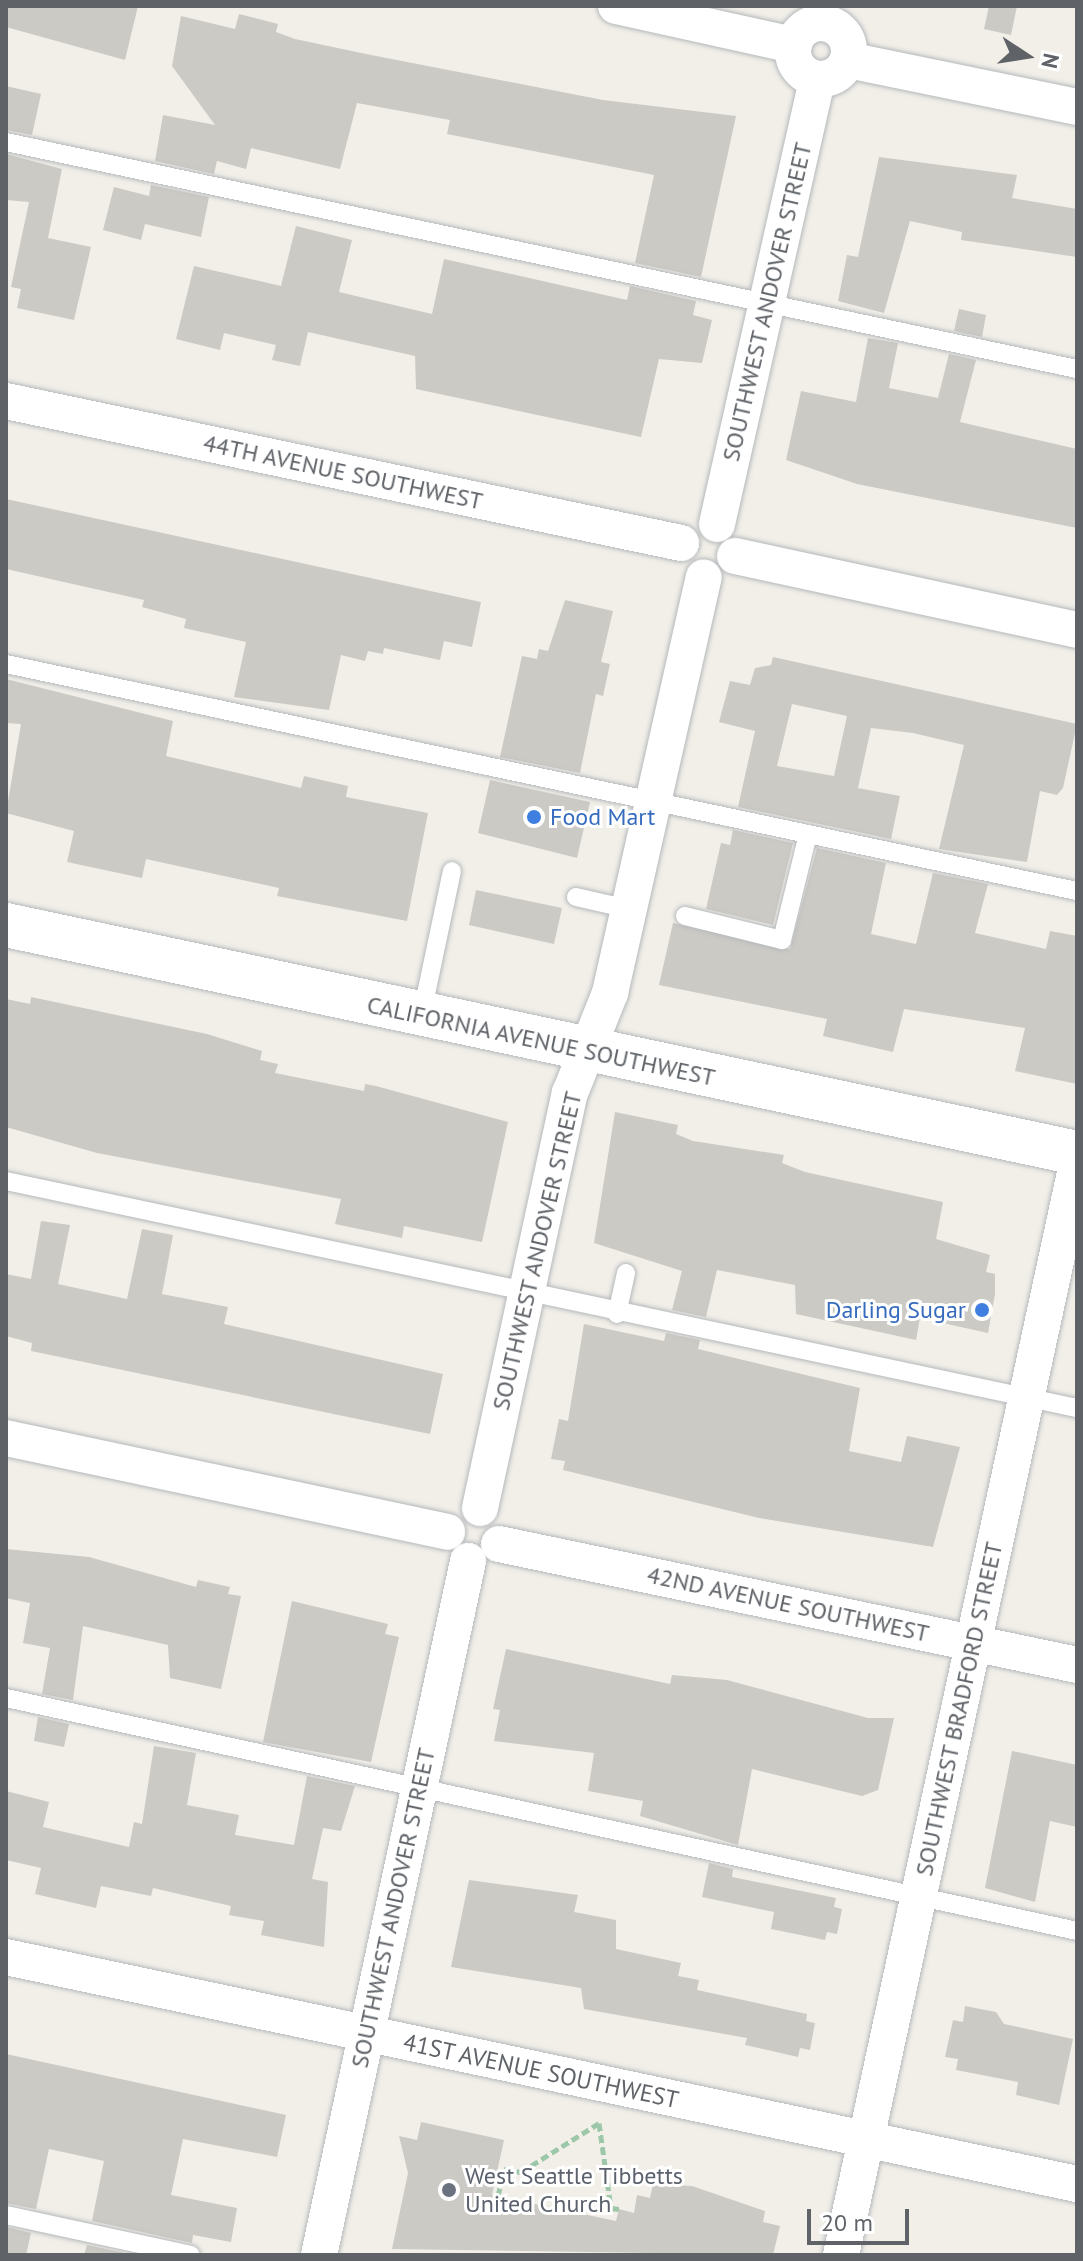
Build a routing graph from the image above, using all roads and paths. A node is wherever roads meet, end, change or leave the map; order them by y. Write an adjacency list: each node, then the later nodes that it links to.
1 (616, 6): 3 (street)
2 (832, 15): 3 (street); 4 (street)
3 (794, 45): 5 (street)
4 (848, 60): 5 (street); 6 (street)
5 (817, 80): 8 (street, SOUTHWEST ANDOVER STREET)
6 (1077, 107)
7 (6, 142): 8 (lane)
8 (767, 303): 9 (lane); 11 (street, SOUTHWEST ANDOVER STREET)
9 (1077, 369)
10 (6, 401): 12 (street, 44TH AVENUE SOUTHWEST)
11 (717, 524): 12 (street); 13 (street)
12 (681, 543): 14 (street)
13 (735, 556): 14 (street); 15 (street)
14 (704, 577): 17 (street, SOUTHWEST ANDOVER STREET)
15 (1077, 630)
16 (6, 664): 17 (lane)
17 (654, 801): 18 (lane); 22 (street, SOUTHWEST ANDOVER STREET)
18 (808, 834): 20 (lane); 23 (lane)
19 (452, 871): 25 (lane)
20 (1077, 891)
21 (576, 897): 22 (lane)
22 (629, 909): 26 (street, SOUTHWEST ANDOVER STREET)
23 (685, 916)
24 (6, 925): 25 (main road, CALIFORNIA AVENUE SOUTHWEST)
25 (422, 1016): 26 (main road, CALIFORNIA AVENUE SOUTHWEST)
26 (587, 1052): 27 (main road, CALIFORNIA AVENUE SOUTHWEST); 31 (street, SOUTHWEST ANDOVER STREET)
27 (1077, 1153)
28 (1077, 1163): 33 (street, SOUTHWEST BRADFORD STREET)
29 (6, 1181): 31 (lane)
30 (626, 1273): 32 (lane)
31 (525, 1294): 32 (lane); 36 (street, SOUTHWEST ANDOVER STREET)
32 (617, 1314): 33 (lane)
33 (1026, 1397): 34 (lane); 39 (street, SOUTHWEST BRADFORD STREET)
34 (1077, 1408)
35 (6, 1438): 37 (street)
36 (480, 1508): 37 (street); 38 (street)
37 (447, 1532): 38 (street)
38 (483, 1552): 39 (street, 42ND AVENUE SOUTHWEST); 42 (street, SOUTHWEST ANDOVER STREET)
39 (973, 1643): 40 (street, 42ND AVENUE SOUTHWEST); 43 (street, SOUTHWEST BRADFORD STREET)
40 (1077, 1665)
41 (6, 1698): 42 (lane)
42 (419, 1788): 43 (lane); 46 (street, SOUTHWEST ANDOVER STREET)
43 (919, 1897): 44 (lane); 47 (street, SOUTHWEST BRADFORD STREET)
44 (1077, 1931)
45 (6, 1957): 46 (street, 41ST AVENUE SOUTHWEST)
46 (366, 2033): 47 (street, 41ST AVENUE SOUTHWEST); 53 (street, SOUTHWEST ANDOVER STREET)
47 (867, 2139): 48 (street, 41ST AVENUE SOUTHWEST); 54 (street, SOUTHWEST BRADFORD STREET)
48 (1077, 2184)
49 (498, 2196): 50 (path)
50 (619, 2209)
51 (6, 2215): 52 (lane)
52 (191, 2255)
53 (319, 2255)
54 (841, 2255)

